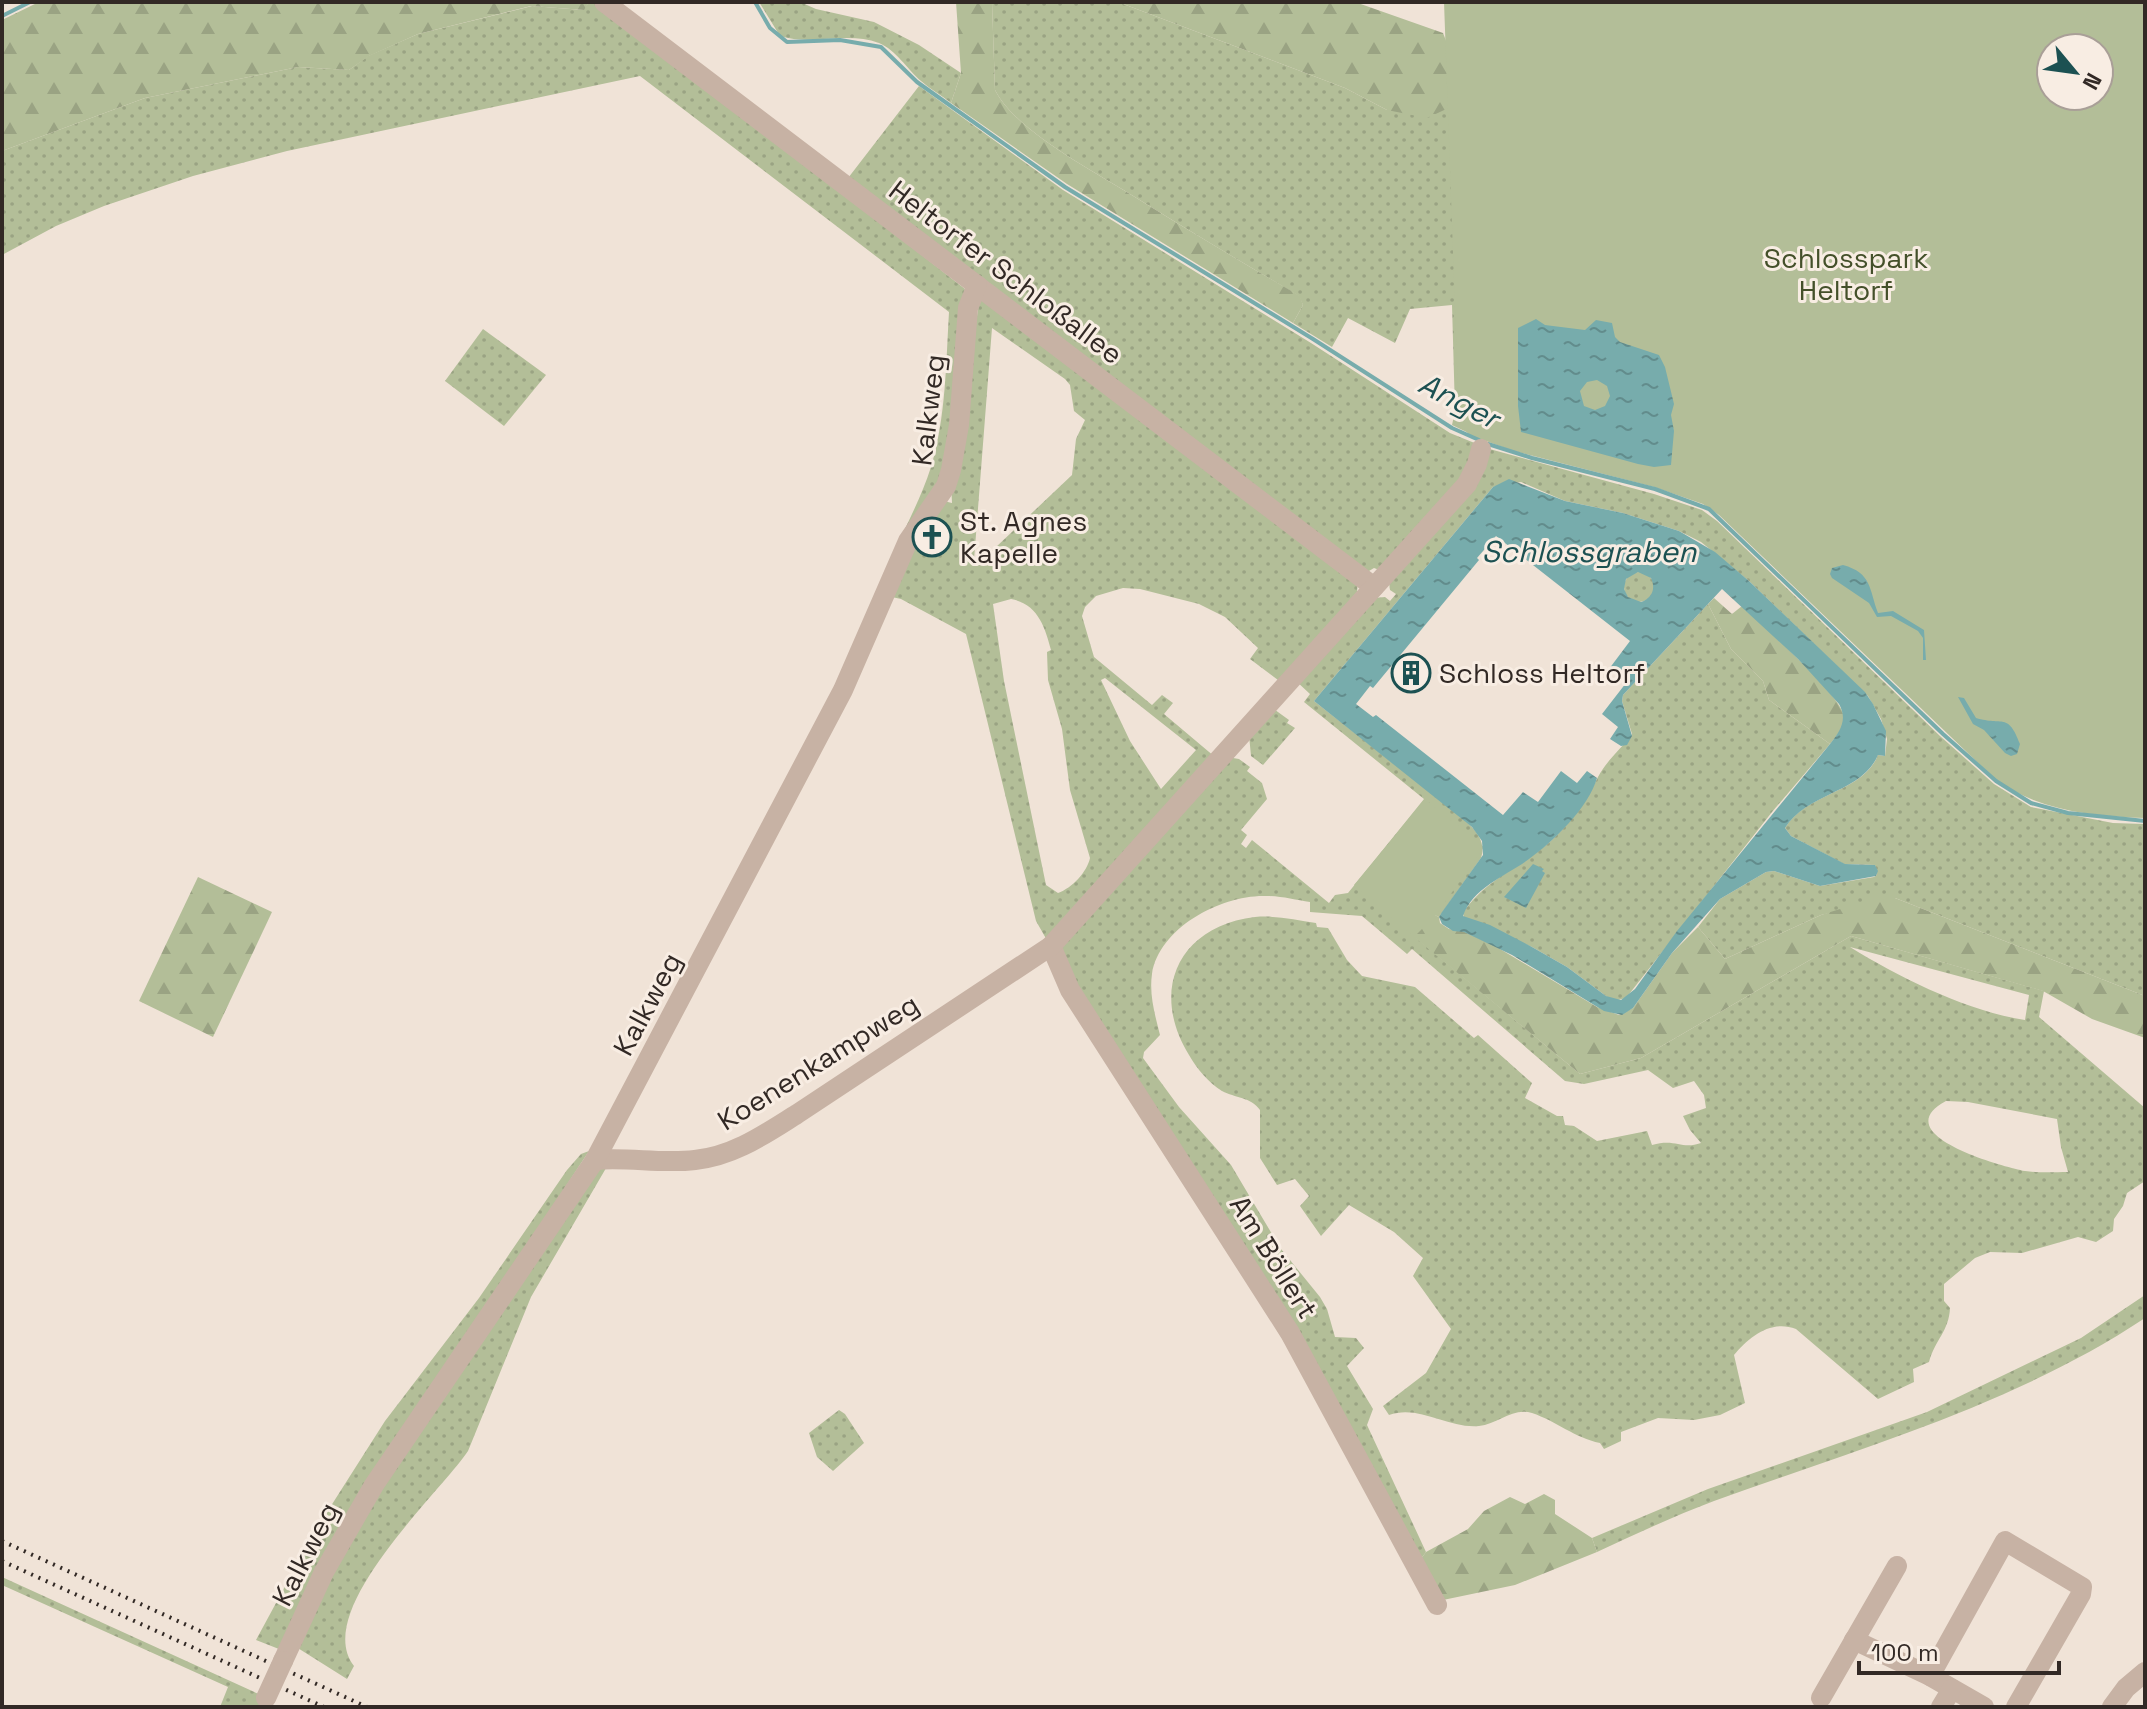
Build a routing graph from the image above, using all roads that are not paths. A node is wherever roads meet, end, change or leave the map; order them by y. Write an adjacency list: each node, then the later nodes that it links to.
1 (604, 2): 2 (street, Heltorfer Schloßallee)
2 (977, 285): 4 (street, Heltorfer Schloßallee); 6 (street, Kalkweg)
3 (1481, 449): 4 (street)
4 (1374, 587): 5 (street)
5 (1051, 946): 6 (street, Koenenkampweg); 8 (street, Am Böllert)
6 (595, 1160): 14 (street, Kalkweg, bridge)
7 (1897, 1566): 9 (street)
8 (1437, 1605)
9 (1854, 1640): 11 (street); 13 (street)
10 (2145, 1672): 18 (street)
11 (1930, 1676): 12 (street); 17 (street)
12 (1952, 1689): 15 (street); 16 (street)
13 (1821, 1698)
14 (264, 1702)
15 (1941, 1707)
16 (1984, 1707)
17 (2016, 1707)
18 (2112, 1707)

